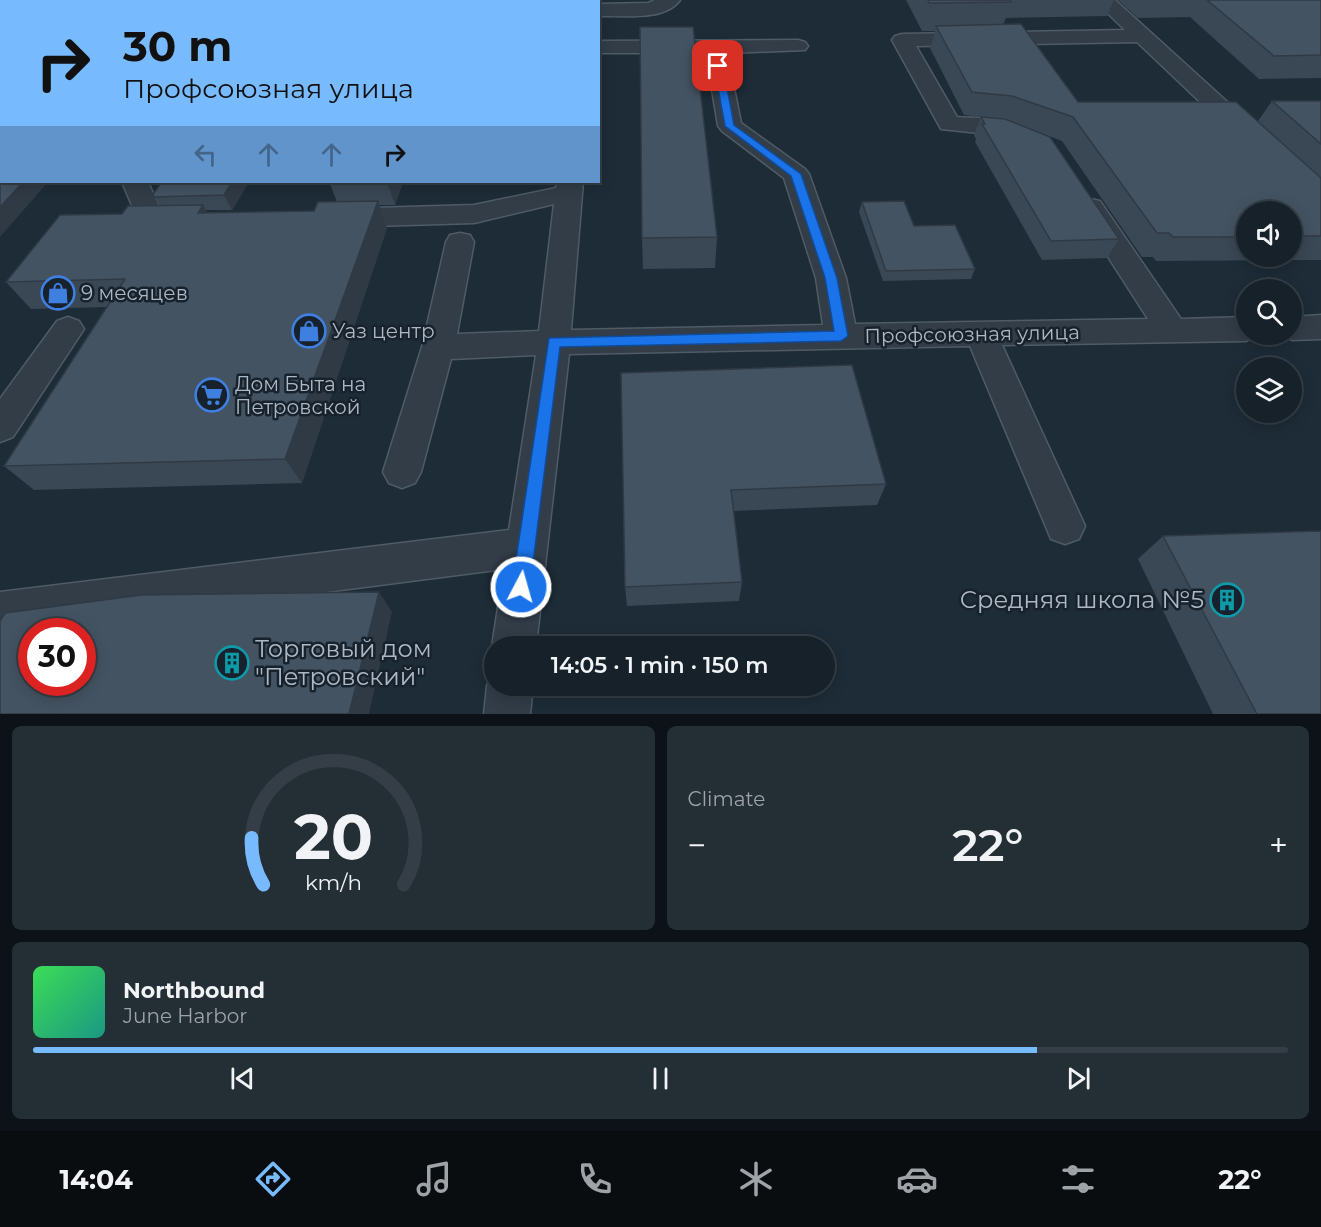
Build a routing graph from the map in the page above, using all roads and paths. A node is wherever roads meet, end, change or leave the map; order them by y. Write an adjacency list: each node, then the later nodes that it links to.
1 (670, 0): 3 (street)
2 (1104, 0): 4 (street)
3 (600, 10)
4 (1142, 36): 8 (street); 9 (street)
5 (715, 46): 6 (street); 7 (street); 22 (street)
6 (798, 46)
7 (600, 47)
8 (1042, 144)
9 (1261, 146)
10 (135, 183): 14 (street)
11 (1077, 187): 20 (street)
12 (570, 188): 13 (street); 23 (street)
13 (319, 219)
14 (200, 222)
15 (460, 242): 24 (street)
16 (1321, 327): 17 (street)
17 (1302, 328)
18 (68, 329): 25 (street)
19 (1236, 329): 20 (street, Профсоюзная улица)
20 (1172, 330): 21 (street, Профсоюзная улица)
21 (981, 334): 22 (street, Профсоюзная улица); 27 (street)
22 (841, 336): 23 (street, Профсоюзная улица)
23 (554, 342): 24 (street, Профсоюзная улица); 28 (street)
24 (438, 347): 26 (street)
25 (0, 427)
26 (402, 472)
27 (1065, 526)
28 (526, 547): 29 (street); 30 (street)
29 (0, 613)
30 (515, 636)
31 (509, 696): 32 (street)
32 (507, 714)

